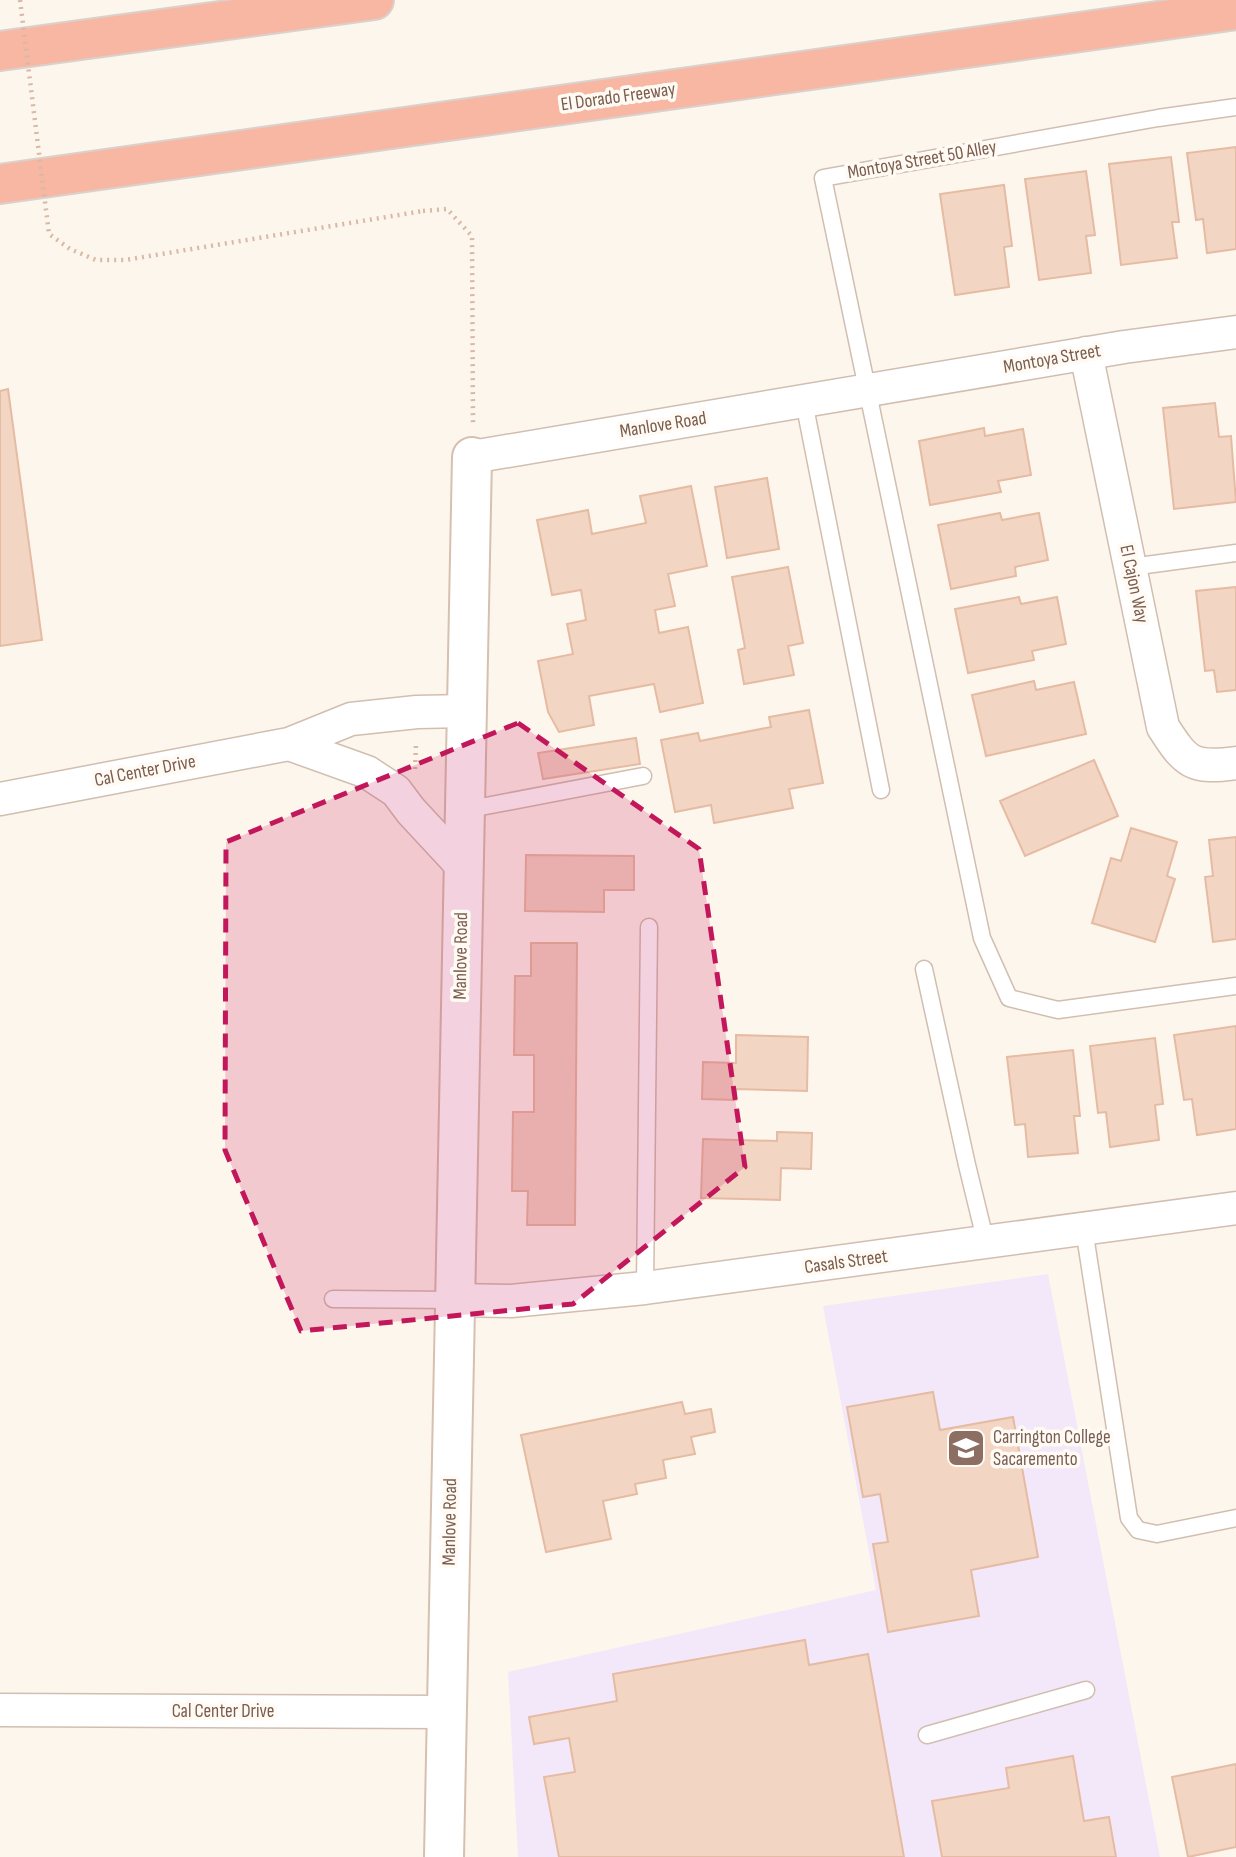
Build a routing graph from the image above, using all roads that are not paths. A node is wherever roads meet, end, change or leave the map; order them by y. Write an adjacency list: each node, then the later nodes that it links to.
1 (374, 0): 3 (highway)
2 (1236, 10): 5 (highway, El Dorado Freeway)
3 (0, 51)
4 (1236, 107): 8 (lane, Montoya Street 50 Alley)
5 (0, 184)
6 (1236, 331): 7 (street, Montoya Street)
7 (1086, 353): 8 (street, Montoya Street); 12 (street, El Cajon Way)
8 (869, 390): 9 (street, Manlove Road); 23 (lane)
9 (804, 402): 10 (street, Manlove Road); 17 (lane)
10 (472, 457): 13 (street, Manlove Road)
11 (1236, 553): 12 (lane)
12 (1131, 567): 15 (street, El Cajon Way)
13 (467, 711): 14 (street, Cal Center Drive); 19 (street, Manlove Road)
14 (289, 744): 18 (street, Cal Center Drive); 20 (street)
15 (1236, 763)
16 (643, 776): 19 (lane)
17 (880, 790)
18 (0, 799)
19 (465, 810): 20 (street, Manlove Road)
20 (463, 867): 29 (street, Manlove Road)
21 (649, 927): 27 (lane)
22 (924, 969): 26 (lane)
23 (1236, 986)
24 (1236, 1208): 25 (street, Casals Street)
25 (1084, 1229): 26 (street, Casals Street); 30 (lane)
26 (986, 1243): 27 (street, Casals Street)
27 (645, 1288): 29 (street, Casals Street)
28 (333, 1299): 29 (lane)
29 (455, 1300): 33 (street, Manlove Road)
30 (1236, 1518)
31 (1086, 1690): 34 (lane)
32 (0, 1710): 33 (street, Cal Center Drive)
33 (446, 1712): 35 (street, Manlove Road)
34 (927, 1735)
35 (444, 1857)

